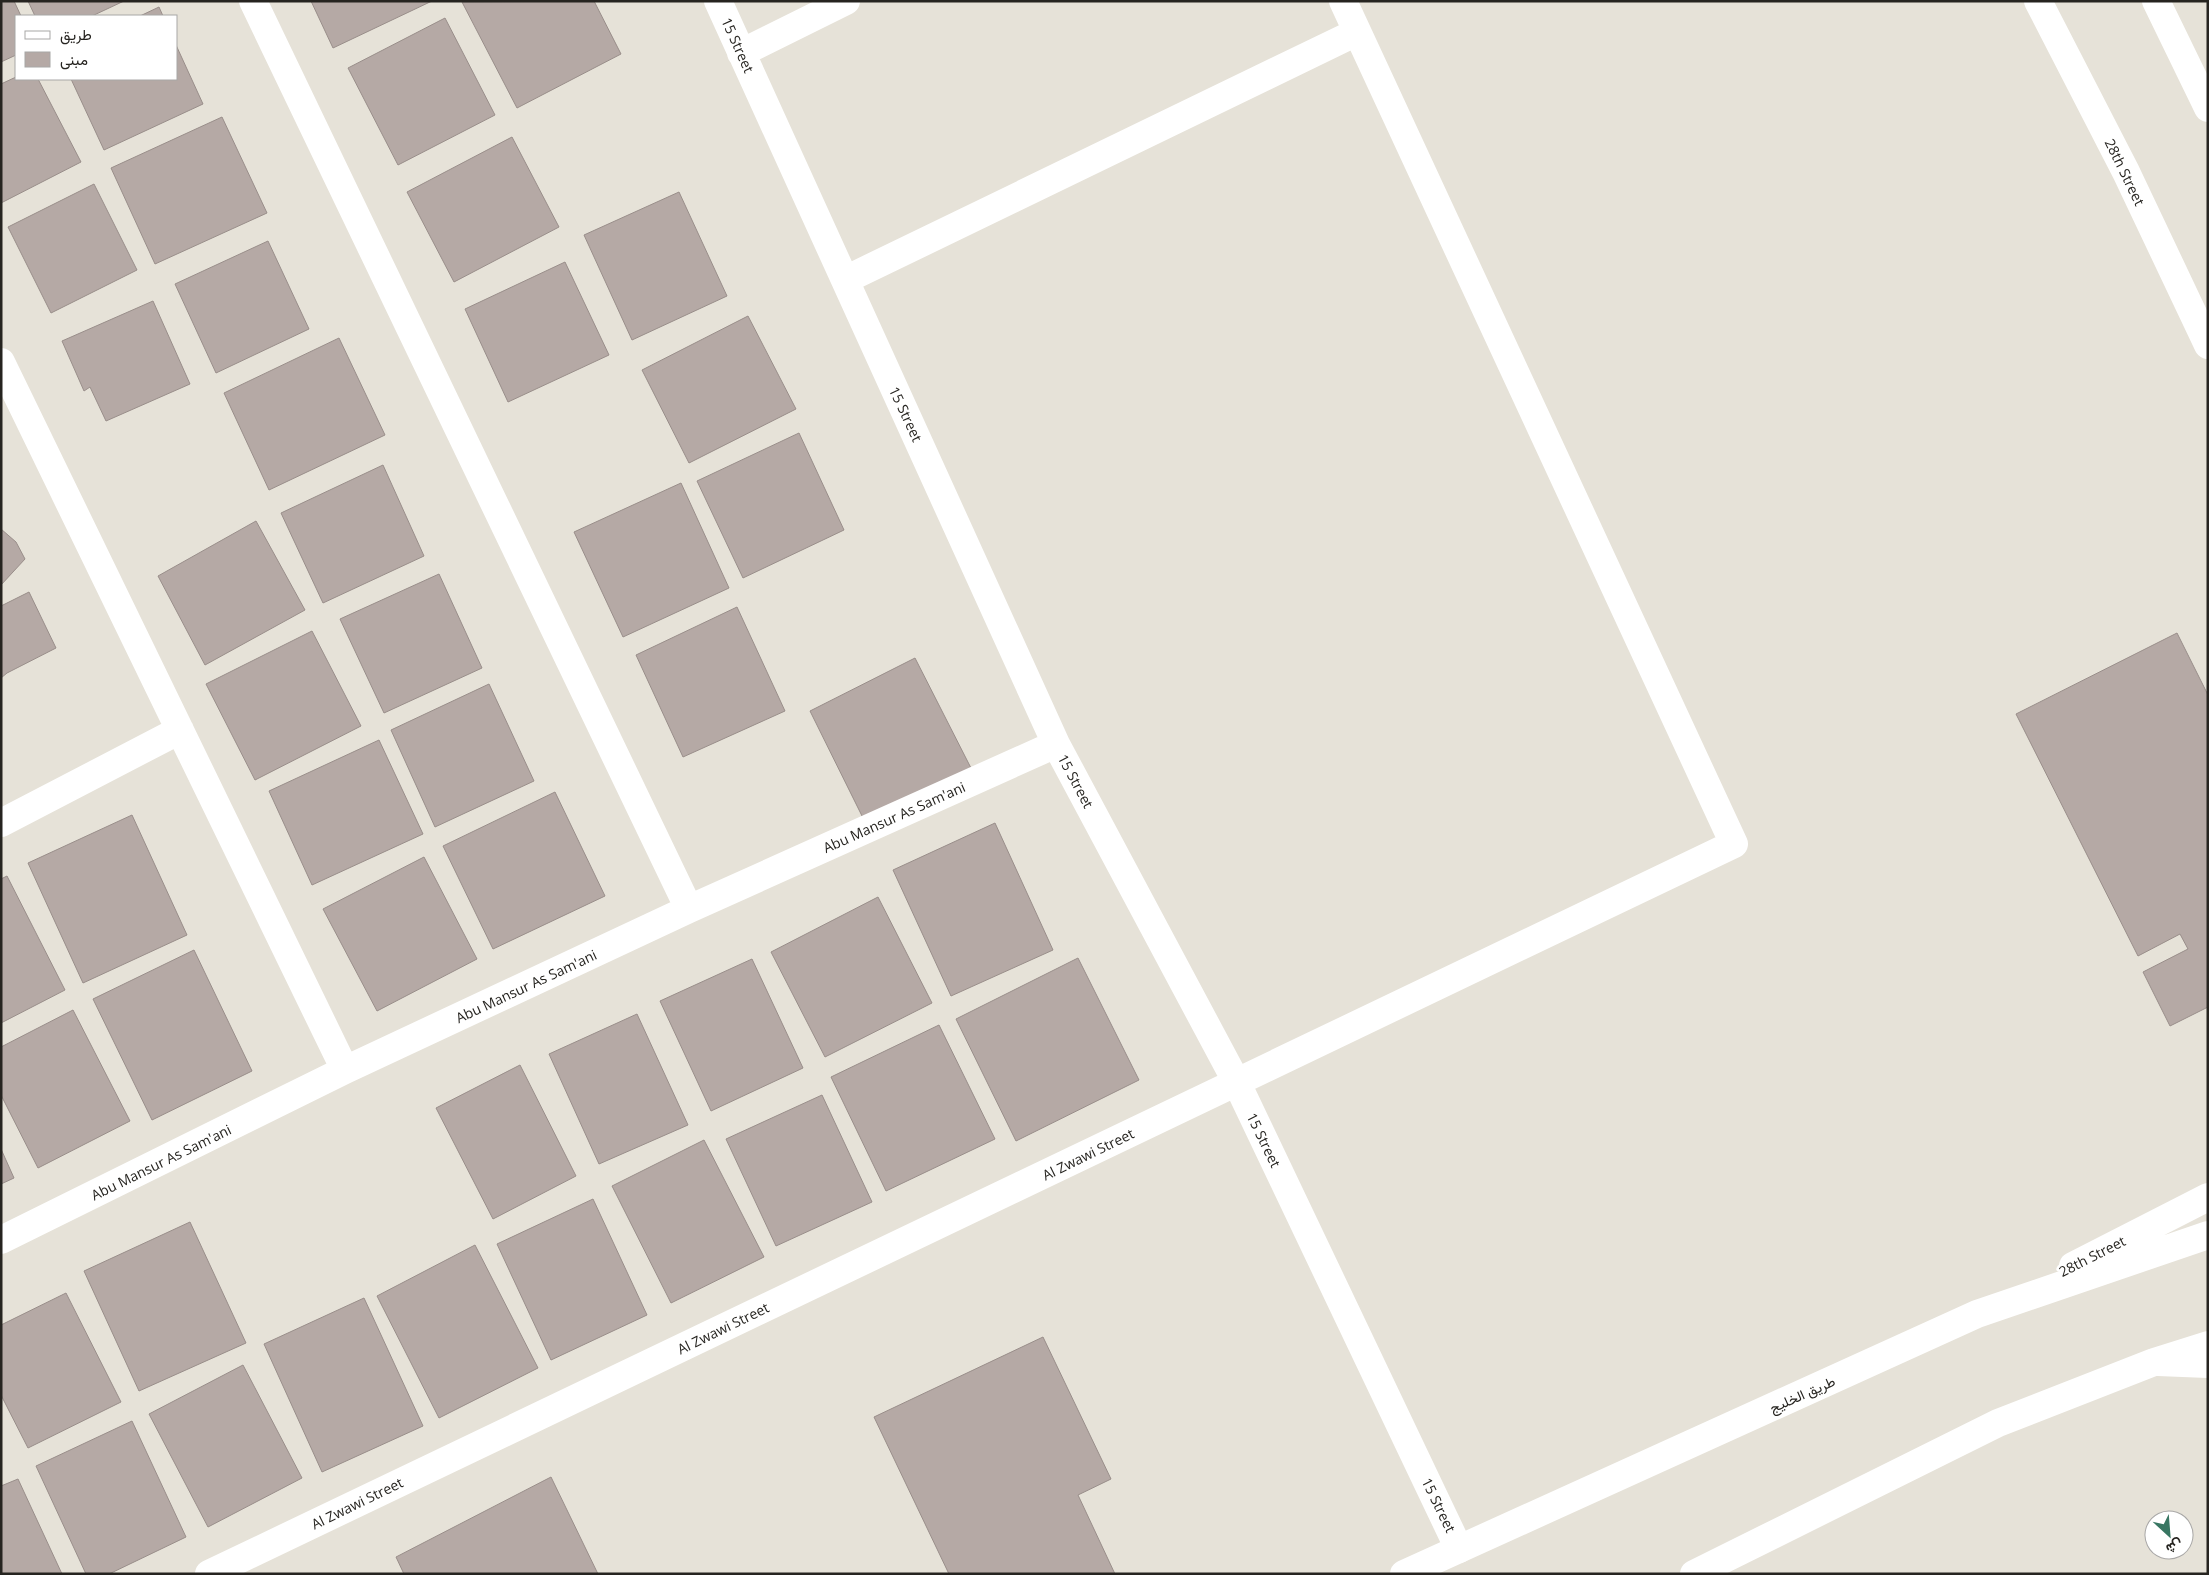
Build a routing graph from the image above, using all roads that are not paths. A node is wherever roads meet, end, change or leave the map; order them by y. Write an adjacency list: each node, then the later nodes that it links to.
1 (253, 1): 16 (street)
2 (718, 1): 8 (street, 15 Street)
3 (846, 1): 8 (street)
4 (1343, 1): 7 (street)
5 (2038, 1): 11 (street, 28th Street)
6 (2156, 1): 9 (street)
7 (1357, 32): 10 (street); 18 (street, Al Zwawi Street)
8 (741, 53): 10 (street, 15 Street)
9 (2208, 108)
10 (845, 280): 14 (street, 15 Street)
11 (2208, 345)
12 (5, 377): 13 (street)
13 (180, 730): 15 (street); 17 (street)
14 (1056, 744): 16 (street, Abu Mansur As Sam'ani); 18 (street, 15 Street)
15 (1, 823)
16 (689, 909): 17 (street, Abu Mansur As Sam'ani)
17 (345, 1070): 21 (street, Abu Mansur As Sam'ani)
18 (1237, 1083): 26 (street, 15 Street); 27 (street, Al Zwawi Street)
19 (2208, 1197): 22 (street, 28th Street)
20 (2208, 1235): 22 (street, طريق الخليج)
21 (1, 1240)
22 (1977, 1314): 26 (street, طريق الخليج)
23 (2208, 1345): 24 (street)
24 (2154, 1362): 25 (street); 29 (street)
25 (2208, 1364)
26 (1459, 1549): 28 (street, طريق الخليج)
27 (209, 1574)
28 (1404, 1574)
29 (1694, 1574)

